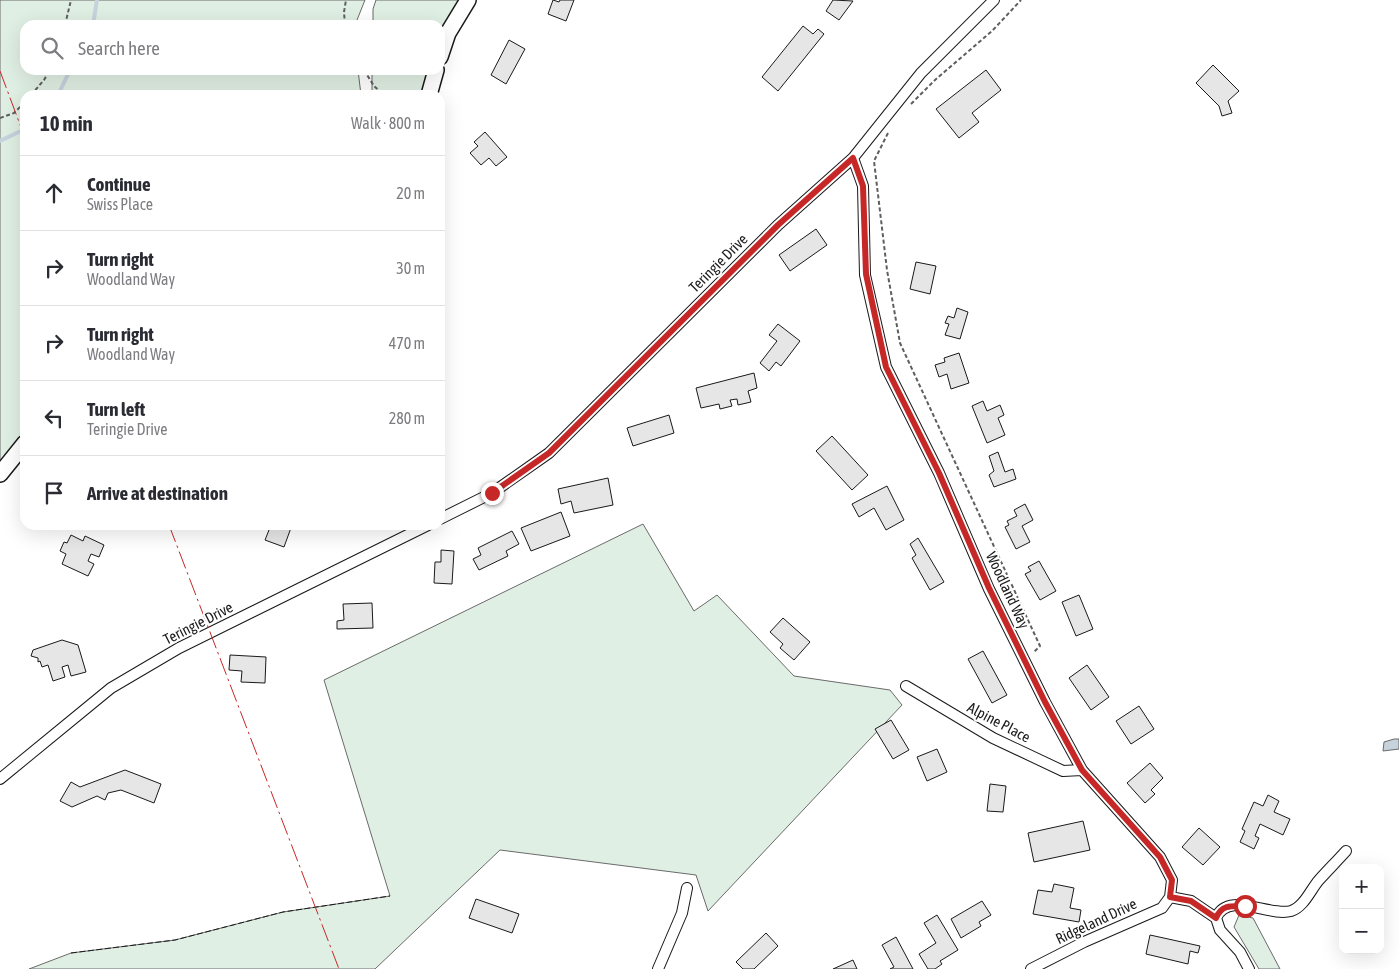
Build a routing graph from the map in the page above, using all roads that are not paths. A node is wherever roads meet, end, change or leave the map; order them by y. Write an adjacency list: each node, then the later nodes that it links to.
1 (468, 0): 3 (main road)
2 (994, 0): 6 (street, Teringie Drive)
3 (445, 42)
4 (435, 75): 5 (main road)
5 (430, 90)
6 (853, 158): 9 (street, Teringie Drive); 12 (street, Woodland Way)
7 (20, 449): 8 (main road)
8 (0, 474)
9 (445, 516)
10 (418, 530): 13 (street, Teringie Drive)
11 (906, 686): 12 (street, Alpine Place)
12 (1082, 770): 16 (street, Woodland Way)
13 (0, 779)
14 (1346, 851): 17 (street)
15 (687, 888): 18 (street)
16 (1170, 897): 17 (street); 19 (street, Ridgeland Drive)
17 (1216, 918): 20 (street)
18 (658, 969)
19 (1031, 969)
20 (1249, 969)

